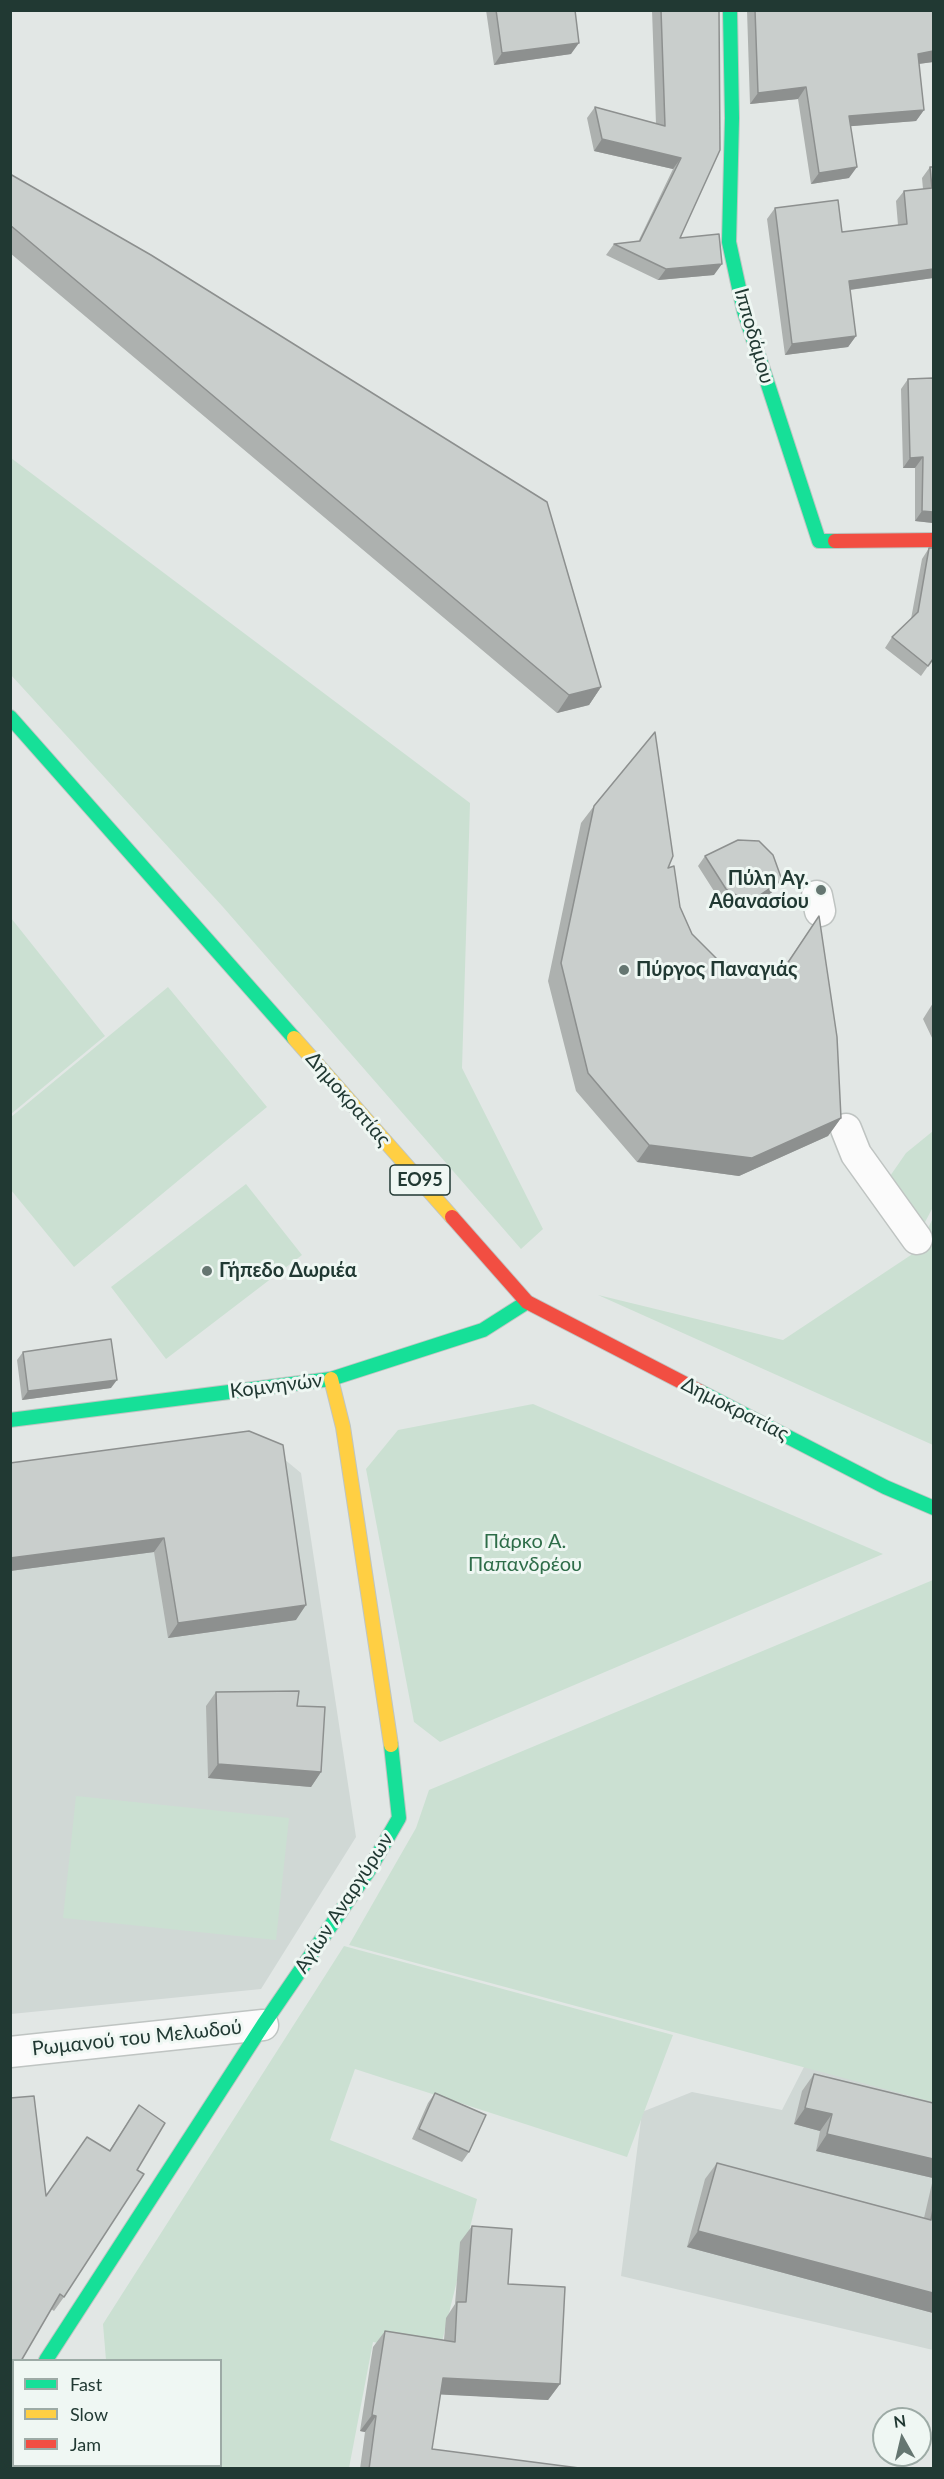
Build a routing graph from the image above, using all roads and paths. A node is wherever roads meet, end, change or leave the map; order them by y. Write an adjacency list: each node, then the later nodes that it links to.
1 (730, 10): 2 (street, Ιπποδάμου)
2 (933, 540)
3 (10, 717): 6 (street, Δημοκρατίας / ΕΟ95)
4 (846, 1129): 5 (street)
5 (917, 1239)
6 (527, 1302): 7 (street, Κομνηνών); 9 (street, Δημοκρατίας / ΕΟ95)
7 (331, 1379): 8 (street, Κομνηνών); 10 (street, Αγίων Αναργύρων)
8 (10, 1420)
9 (933, 1508)
10 (263, 2025): 11 (street, Ρωμανού του Μελωδού); 12 (street, Αγίων Αναργύρων)
11 (10, 2052)
12 (61, 2351)

